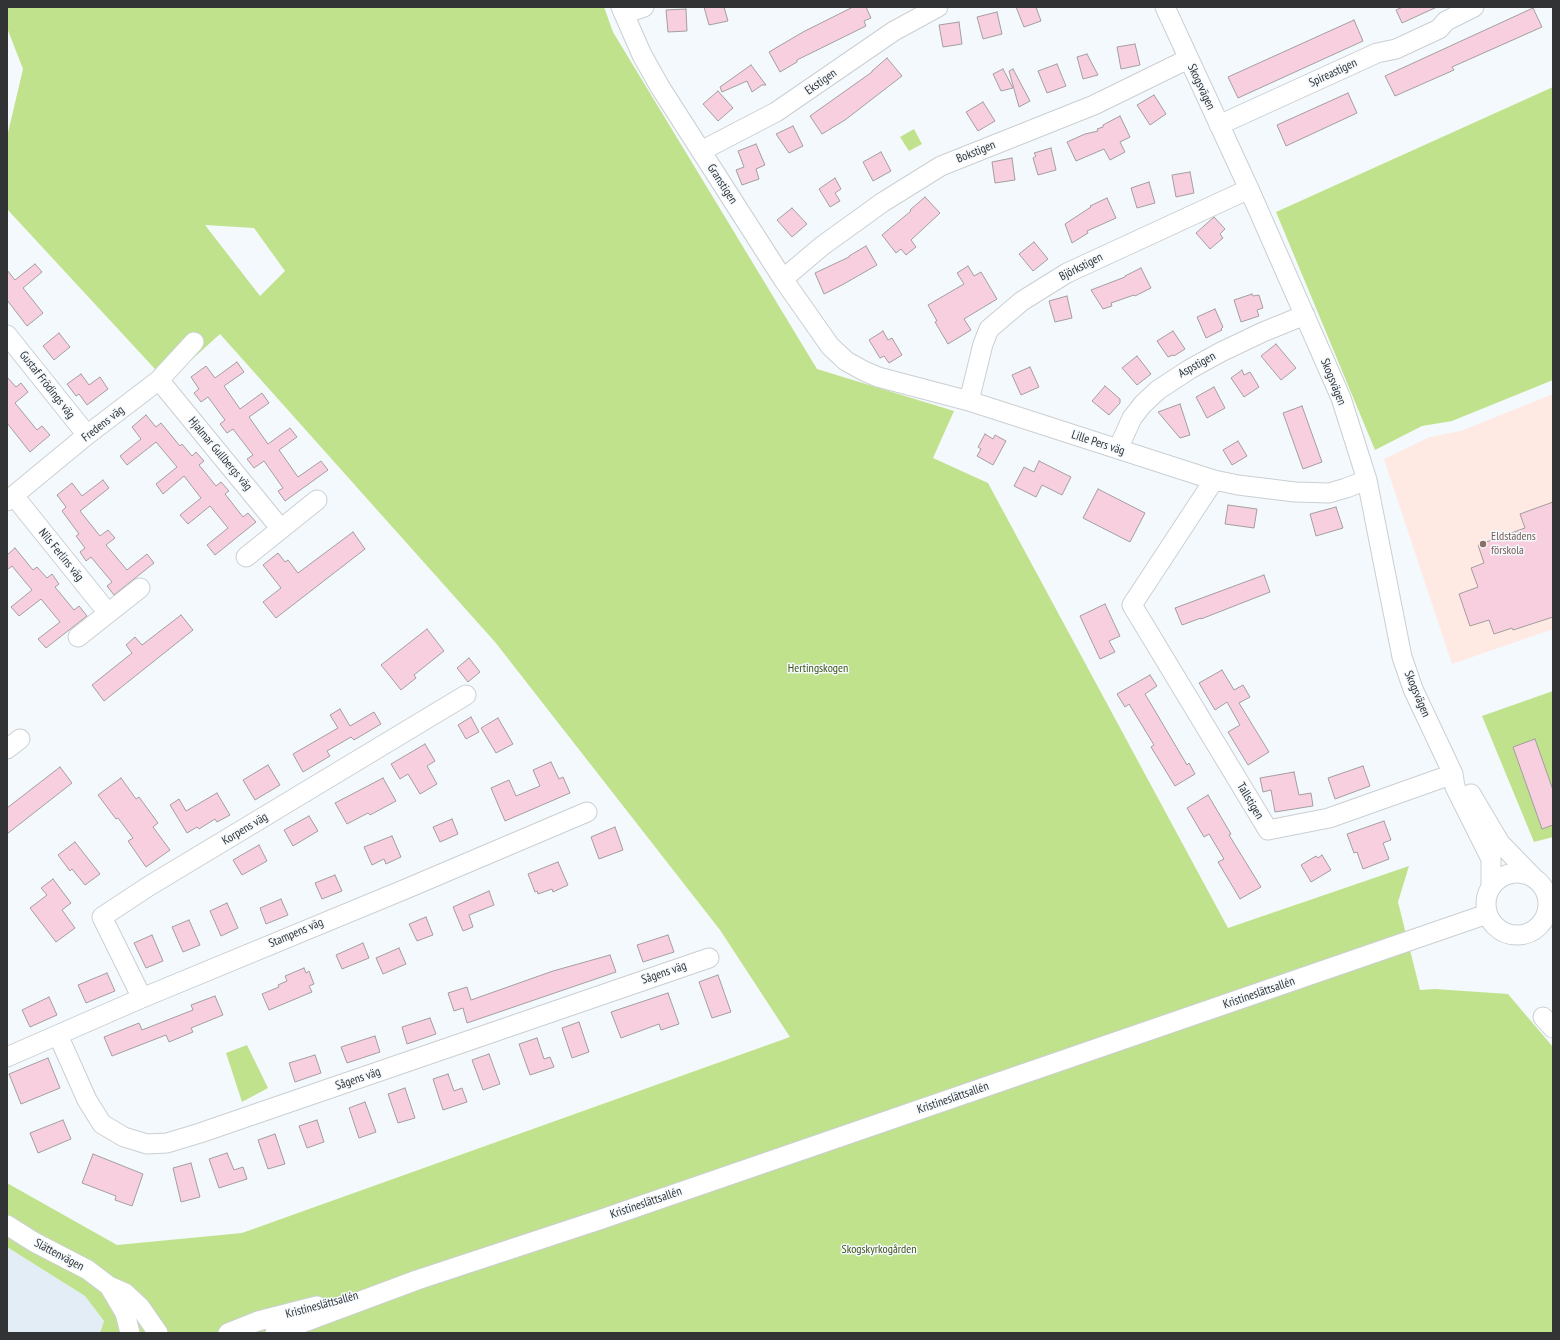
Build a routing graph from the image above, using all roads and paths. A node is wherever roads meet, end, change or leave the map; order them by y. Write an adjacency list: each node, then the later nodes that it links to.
1 (644, 7): 5 (street)
2 (938, 7): 9 (street, Ekstigen)
3 (1165, 7): 7 (street, Skogsvägen)
4 (1474, 7): 6 (street, Spireastigen)
5 (622, 11): 9 (street, Granstigen)
6 (1442, 14): 8 (street, Spireastigen)
7 (1188, 59): 8 (street, Skogsvägen); 11 (street, Bokstigen)
8 (1218, 125): 10 (street, Skogsvägen)
9 (701, 151): 11 (street, Granstigen)
10 (1249, 189): 12 (street, Skogsvägen); 17 (street, Björkstigen)
11 (783, 279): 15 (street, Granstigen)
12 (1305, 314): 19 (street, Aspstigen); 21 (street, Skogsvägen)
13 (7, 335): 18 (street, Gustaf Frödings väg)
14 (194, 342): 16 (street, Fredens väg)
15 (837, 353): 17 (street, Lille Pers väg)
16 (158, 380): 18 (street, Fredens väg); 24 (street, Hjalmar Gullbergs väg)
17 (969, 400): 19 (street, Lille Pers väg)
18 (87, 435): 22 (street, Fredens väg)
19 (1118, 449): 20 (street, Lille Pers väg)
20 (1214, 480): 21 (street, Lille Pers väg); 30 (street, Tallstigen)
21 (1367, 480): 30 (street, Skogsvägen)
22 (10, 498): 27 (street, Nils Ferlins väg)
23 (317, 500): 24 (street)
24 (281, 529): 25 (street)
25 (246, 557)
26 (140, 588): 27 (street)
27 (108, 613): 28 (street)
28 (78, 638)
29 (466, 695): 37 (street, Korpens väg)
30 (1453, 774): 32 (street, Skogsvägen); 33 (street, Skogsvägen)
31 (587, 812): 37 (street, Stampens väg)
32 (1532, 876): 33 (street); 34 (street)
33 (1491, 886): 35 (street)
34 (1550, 894): 35 (street)
35 (1488, 914): 41 (street, Kristineslättsallén)
36 (709, 958): 38 (street, Sågens väg)
37 (142, 998): 38 (street, Stampens väg)
38 (58, 1035): 39 (street, Stampens väg)
39 (7, 1057)
40 (7, 1224): 42 (street, Slättenvägen)
41 (417, 1280): 45 (street, Kristineslättsallén); 46 (street, Kristineslättsallén)
42 (109, 1286): 43 (street, Slättenvägen); 44 (street, Slättenvägen)
43 (130, 1333)
44 (158, 1333)
45 (228, 1333)
46 (275, 1333)

